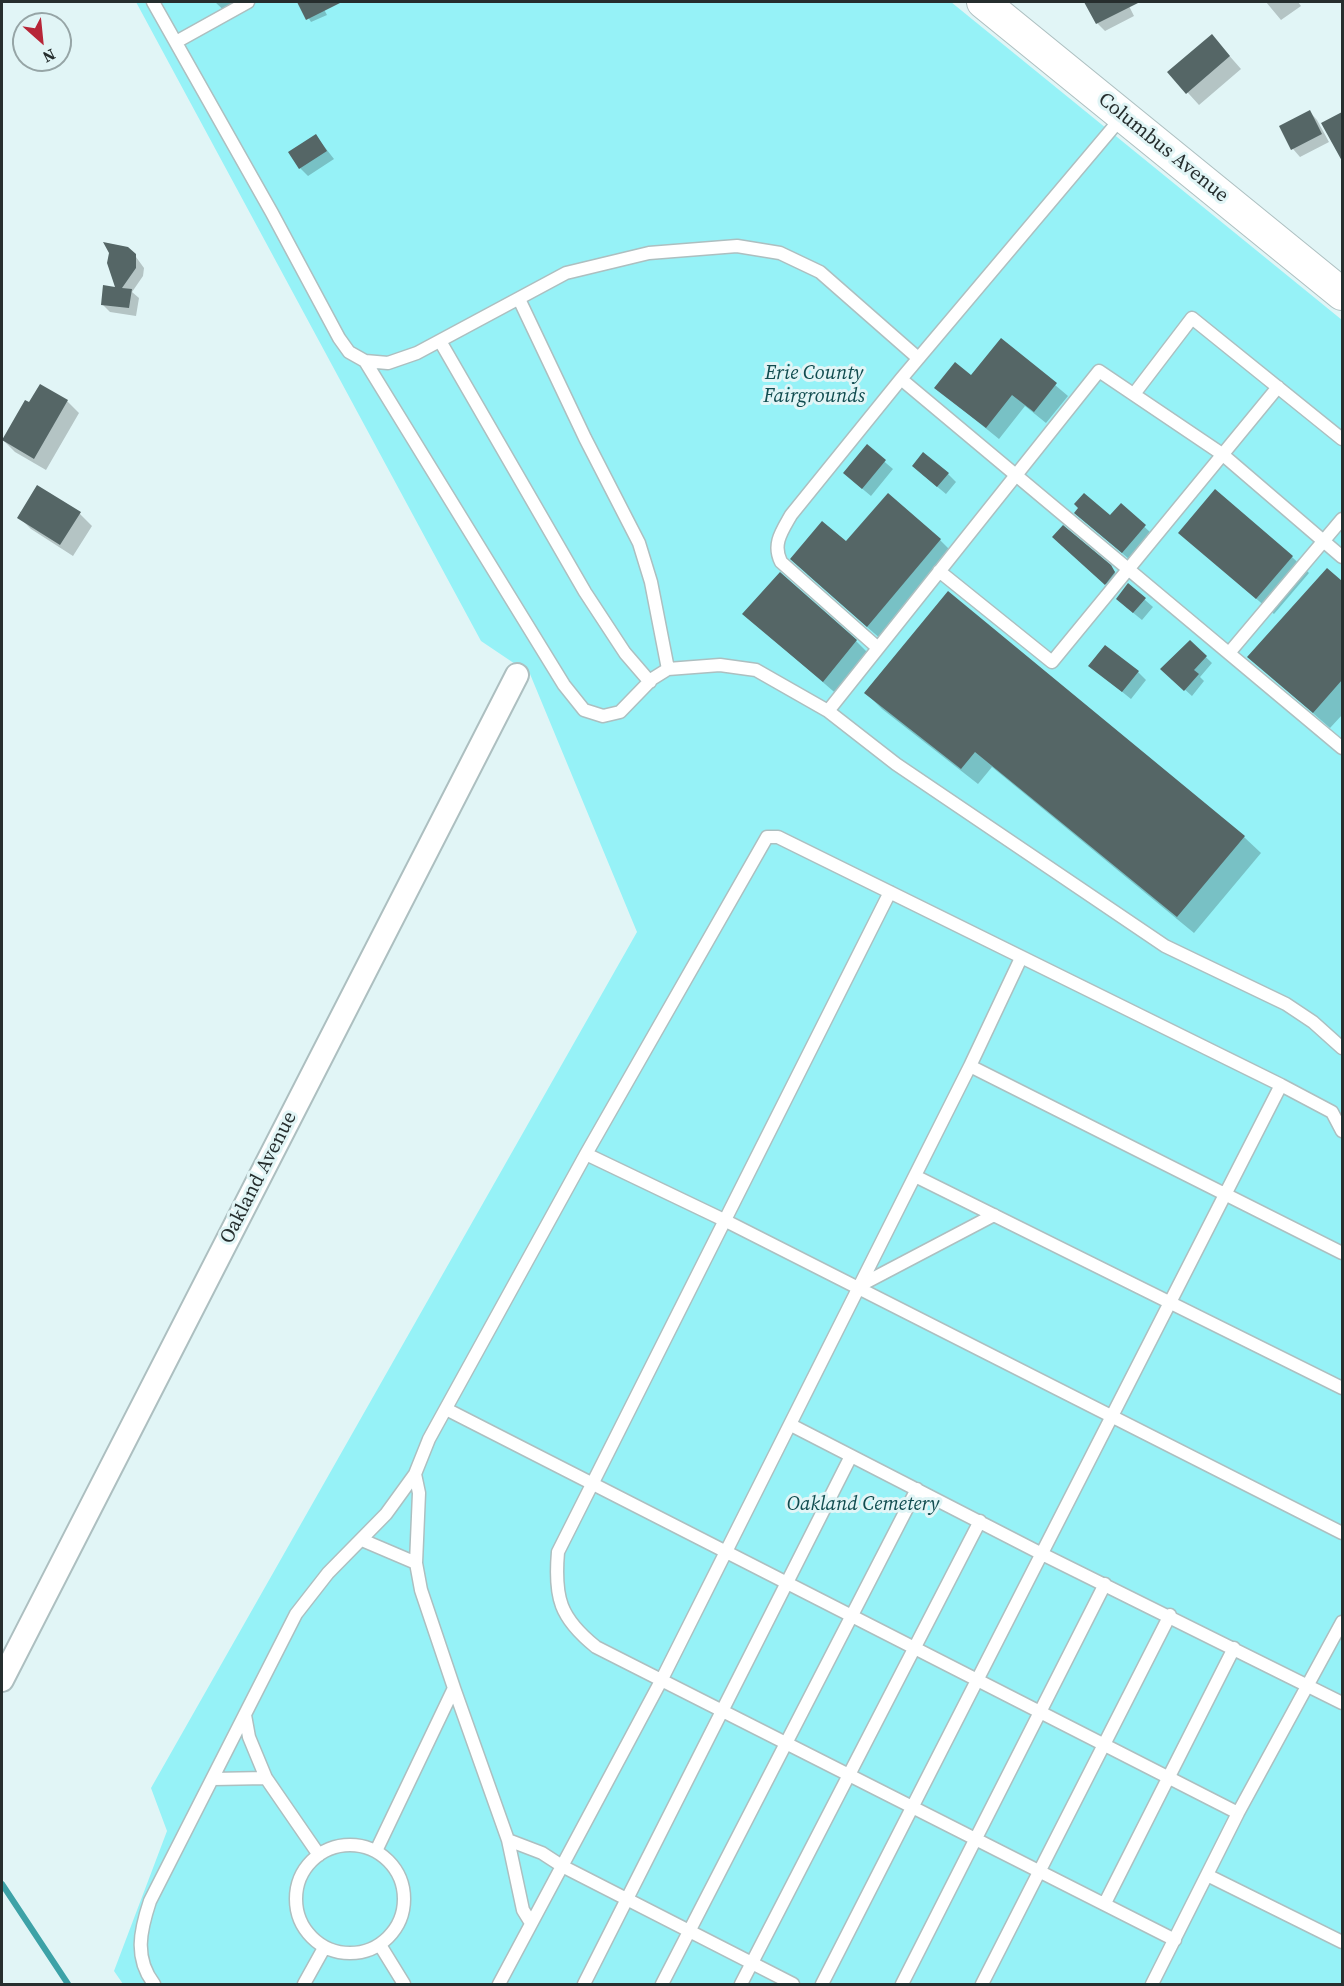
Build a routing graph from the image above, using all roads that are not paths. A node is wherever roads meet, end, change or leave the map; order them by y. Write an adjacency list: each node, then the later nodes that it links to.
1 (153, 2): 4 (lane)
2 (248, 2): 4 (lane)
3 (983, 2): 5 (main road, Columbus Avenue)
4 (176, 42): 10 (lane)
5 (1123, 116): 6 (main road, Columbus Avenue); 9 (lane)
6 (1342, 294)
7 (519, 299): 8 (lane); 9 (lane); 24 (lane)
8 (440, 341): 10 (lane); 26 (lane)
9 (918, 358): 11 (lane)
10 (365, 361): 26 (lane)
11 (901, 379): 16 (lane); 22 (lane)
12 (1278, 387): 13 (lane); 14 (lane); 15 (lane)
13 (1134, 394): 15 (lane); 16 (lane)
14 (1342, 439)
15 (1222, 454): 18 (lane); 20 (lane)
16 (1016, 475): 20 (lane); 21 (lane)
17 (1342, 519): 18 (lane)
18 (1324, 542): 19 (lane); 23 (lane)
19 (1342, 557)
20 (1128, 569): 21 (lane); 23 (lane)
21 (939, 571): 22 (lane)
22 (878, 648): 27 (lane)
23 (1229, 653): 28 (lane)
24 (668, 669): 26 (lane); 27 (lane)
25 (517, 675): 66 (street, Oakland Avenue)
26 (650, 682)
27 (828, 711): 31 (lane)
28 (1342, 748)
29 (890, 892): 30 (lane); 35 (lane); 39 (lane)
30 (1021, 958): 32 (lane); 33 (lane)
31 (1342, 1048)
32 (970, 1066): 36 (lane); 37 (lane)
33 (1281, 1085): 34 (lane); 37 (lane)
34 (1342, 1131)
35 (586, 1154): 39 (lane); 44 (lane)
36 (915, 1176): 38 (lane); 41 (lane)
37 (1226, 1195): 40 (lane); 42 (lane)
38 (994, 1215): 41 (lane); 42 (lane)
39 (724, 1220): 41 (lane); 49 (lane)
40 (1342, 1253)
41 (857, 1287): 45 (lane); 46 (lane)
42 (1171, 1302): 43 (lane); 45 (lane)
43 (1342, 1388)
44 (446, 1409): 48 (lane); 49 (lane)
45 (1113, 1418): 52 (lane); 55 (lane)
46 (791, 1425): 47 (lane); 54 (lane)
47 (851, 1456): 50 (lane); 57 (lane)
48 (415, 1474): 53 (lane); 56 (lane)
49 (591, 1482): 54 (lane); 64 (lane)
50 (916, 1489): 51 (lane); 59 (lane)
51 (980, 1521): 55 (lane); 62 (lane)
52 (1342, 1533)
53 (362, 1540): 56 (lane); 72 (lane)
54 (727, 1550): 57 (lane); 64 (lane)
55 (1042, 1554): 58 (lane); 65 (lane)
56 (416, 1563): 68 (lane)
57 (788, 1582): 59 (lane); 70 (lane)
58 (1106, 1584): 60 (lane); 71 (lane)
59 (851, 1615): 62 (lane); 73 (lane)
60 (1170, 1615): 63 (lane); 74 (lane)
61 (1342, 1622): 67 (lane)
62 (914, 1647): 65 (lane); 75 (lane)
63 (1234, 1647): 67 (lane); 77 (lane)
64 (662, 1679): 70 (lane); 85 (lane)
65 (978, 1679): 71 (lane); 79 (lane)
66 (2, 1680)
67 (1308, 1686): 69 (lane); 80 (lane)
68 (454, 1688): 82 (lane); 83 (lane)
69 (1342, 1703)
70 (724, 1710): 73 (lane); 88 (lane)
71 (1041, 1711): 74 (lane); 81 (lane)
72 (245, 1715): 76 (lane); 78 (lane)
73 (786, 1741): 75 (lane); 91 (lane)
74 (1104, 1744): 77 (lane); 86 (lane)
75 (849, 1774): 79 (lane); 96 (lane)
76 (266, 1778): 78 (lane); 84 (lane)
77 (1168, 1778): 80 (lane); 89 (lane)
78 (213, 1779): 97 (lane)
79 (914, 1806): 81 (lane); 105 (lane)
80 (1238, 1813): 87 (lane)
81 (976, 1839): 86 (lane); 106 (lane)
82 (508, 1840): 85 (lane); 90 (lane)
83 (376, 1851): 84 (lane); 94 (lane)
84 (319, 1855): 95 (lane)
85 (562, 1866): 88 (lane); 90 (lane)
86 (1040, 1872): 89 (lane); 107 (lane)
87 (1207, 1875): 92 (lane); 93 (lane)
88 (628, 1900): 91 (lane); 101 (lane)
89 (1105, 1903): 92 (lane)
90 (531, 1923): 100 (lane)
91 (689, 1931): 96 (lane); 102 (lane)
92 (1174, 1940): 108 (lane)
93 (1342, 1942)
94 (380, 1945): 95 (lane); 99 (lane)
95 (324, 1948): 98 (lane)
96 (752, 1963): 103 (lane); 104 (lane)
97 (154, 1984)
98 (304, 1984)
99 (404, 1984)
100 (499, 1984)
101 (584, 1984)
102 (662, 1984)
103 (741, 1984)
104 (793, 1984)
105 (822, 1984)
106 (902, 1984)
107 (982, 1984)
108 (1152, 1984)

